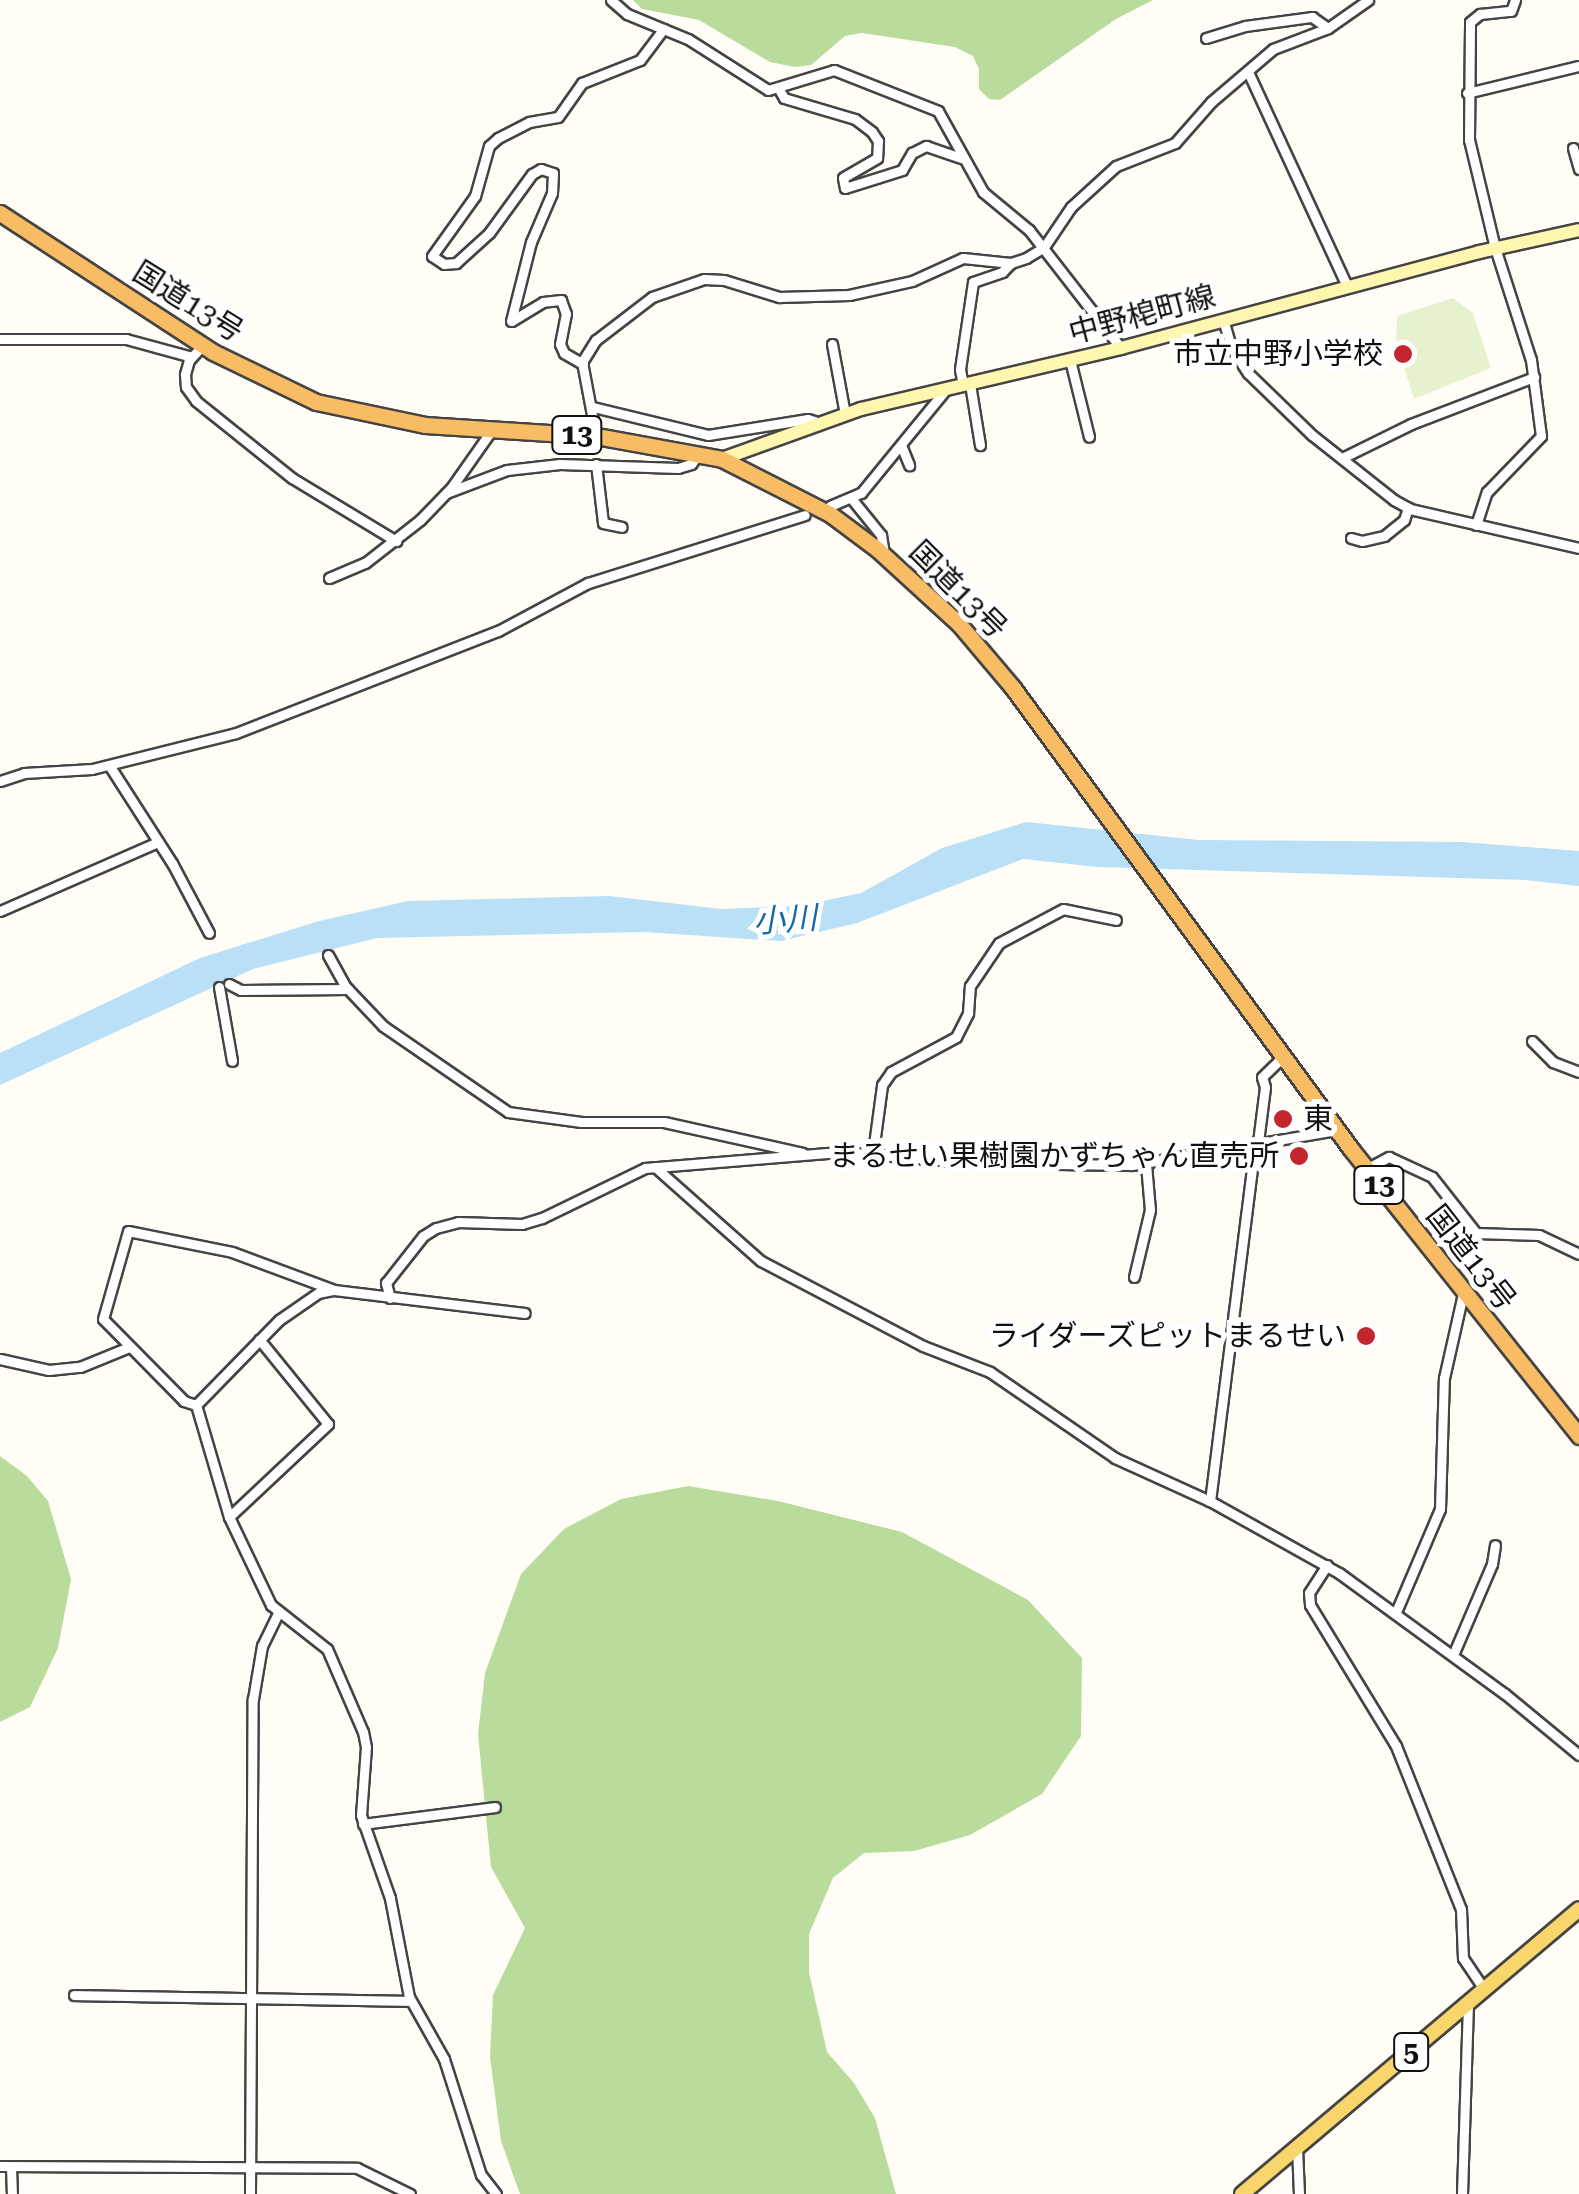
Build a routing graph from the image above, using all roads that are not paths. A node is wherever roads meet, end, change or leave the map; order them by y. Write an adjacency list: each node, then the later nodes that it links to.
1 (612, 0): 5 (street)
2 (1368, 0): 4 (street)
3 (1515, 0): 10 (street)
4 (1328, 28): 6 (street); 8 (street)
5 (663, 29): 9 (street); 26 (street)
6 (1206, 38)
7 (1579, 66): 10 (street)
8 (1249, 74): 16 (street); 19 (street)
9 (780, 90): 12 (street); 12 (street)
10 (1467, 93): 17 (street)
11 (1573, 148): 13 (street)
12 (962, 158): 16 (street)
13 (1579, 170)
14 (0, 212): 24 (highway, 国道13号 / 13)
15 (1579, 230): 17 (main road, 中野梍町線)
16 (1044, 247): 18 (street); 23 (street)
17 (1495, 248): 19 (main road, 中野梍町線); 27 (street)
18 (1011, 262): 26 (street); 28 (street)
19 (1347, 286): 20 (main road, 中野梍町線)
20 (1223, 319): 23 (main road, 中野梍町線); 39 (street)
21 (0, 339): 24 (street)
22 (835, 345): 31 (street)
23 (1121, 348): 25 (main road, 中野梍町線)
24 (198, 351): 33 (highway, 国道13号 / 13); 51 (street)
25 (1070, 360): 28 (main road, 中野梍町線); 35 (street)
26 (583, 364): 30 (street)
27 (1534, 377): 39 (street); 48 (street)
28 (966, 384): 29 (main road, 中野梍町線); 36 (street)
29 (946, 390): 31 (main road, 中野梍町線); 37 (street)
30 (593, 407): 32 (street); 34 (street)
31 (848, 413): 32 (main road, 中野梍町線)
32 (820, 423): 40 (main road, 中野梍町線)
33 (491, 431): 34 (highway, 国道13号 / 13); 43 (street)
34 (596, 436): 38 (highway, 国道13号 / 13)
35 (1089, 437)
36 (980, 445)
37 (901, 446): 42 (street); 44 (street)
38 (700, 454): 40 (highway, 国道13号 / 13); 41 (street)
39 (1344, 457): 46 (street)
40 (722, 459): 53 (highway, 国道13号 / 13)
41 (596, 464): 43 (street); 49 (street)
42 (909, 466)
43 (446, 493): 51 (street)
44 (851, 498): 45 (street); 53 (street)
45 (830, 506)
46 (1408, 508): 48 (street); 50 (street)
47 (805, 515): 55 (street)
48 (1476, 525): 52 (street)
49 (622, 527)
50 (1351, 538)
51 (396, 541): 54 (street)
52 (1579, 548)
53 (884, 554): 64 (highway, 国道13号 / 13)
54 (329, 578)
55 (109, 765): 56 (street); 57 (street)
56 (0, 781)
57 (158, 842): 58 (street); 60 (street)
58 (0, 911)
59 (1116, 920): 69 (street)
60 (209, 933)
61 (328, 955): 62 (street)
62 (348, 989): 65 (street); 70 (street)
63 (1532, 1042): 66 (street)
64 (1282, 1058): 67 (highway, 国道13号 / 13); 68 (street)
65 (232, 1061)
66 (1579, 1072)
67 (1336, 1130): 68 (street); 73 (highway, 国道13号 / 13)
68 (1257, 1143): 71 (street); 85 (street)
69 (873, 1152): 70 (street); 71 (street)
70 (804, 1155): 72 (street)
71 (1146, 1164): 75 (street)
72 (655, 1167): 78 (street); 85 (street)
73 (1366, 1169): 74 (street); 77 (highway, 国道13号 / 13)
74 (1579, 1254)
75 (1134, 1278)
76 (334, 1290): 78 (street); 80 (street); 81 (street)
77 (1464, 1294): 84 (highway, 国道13号 / 13); 89 (street)
78 (390, 1298): 79 (street)
79 (525, 1313)
80 (258, 1339): 83 (street); 86 (street)
81 (129, 1347): 82 (street); 83 (street)
82 (0, 1359)
83 (196, 1405): 86 (street)
84 (1579, 1436)
85 (1210, 1501): 88 (street)
86 (230, 1518): 90 (street)
87 (1496, 1545): 91 (street)
88 (1327, 1565): 89 (street); 96 (street)
89 (1396, 1612): 91 (street)
90 (278, 1613): 94 (street); 98 (street)
91 (1453, 1655): 92 (street)
92 (1579, 1755)
93 (495, 1807): 94 (street)
94 (363, 1824): 99 (street)
95 (1579, 1909): 96 (main road, 5)
96 (1484, 1989): 100 (main road, 5)
97 (74, 1995): 98 (street)
98 (252, 1999): 99 (street); 103 (street)
99 (410, 2001): 104 (street)
100 (1468, 2004): 101 (main road, 5); 110 (street)
101 (1297, 2148): 108 (main road, 5); 109 (street)
102 (6, 2167): 103 (street); 105 (street)
103 (251, 2167): 106 (street); 107 (street)
104 (492, 2193)
105 (12, 2194)
106 (250, 2194)
107 (410, 2194)
108 (1242, 2194)
109 (1298, 2194)
110 (1462, 2194)

